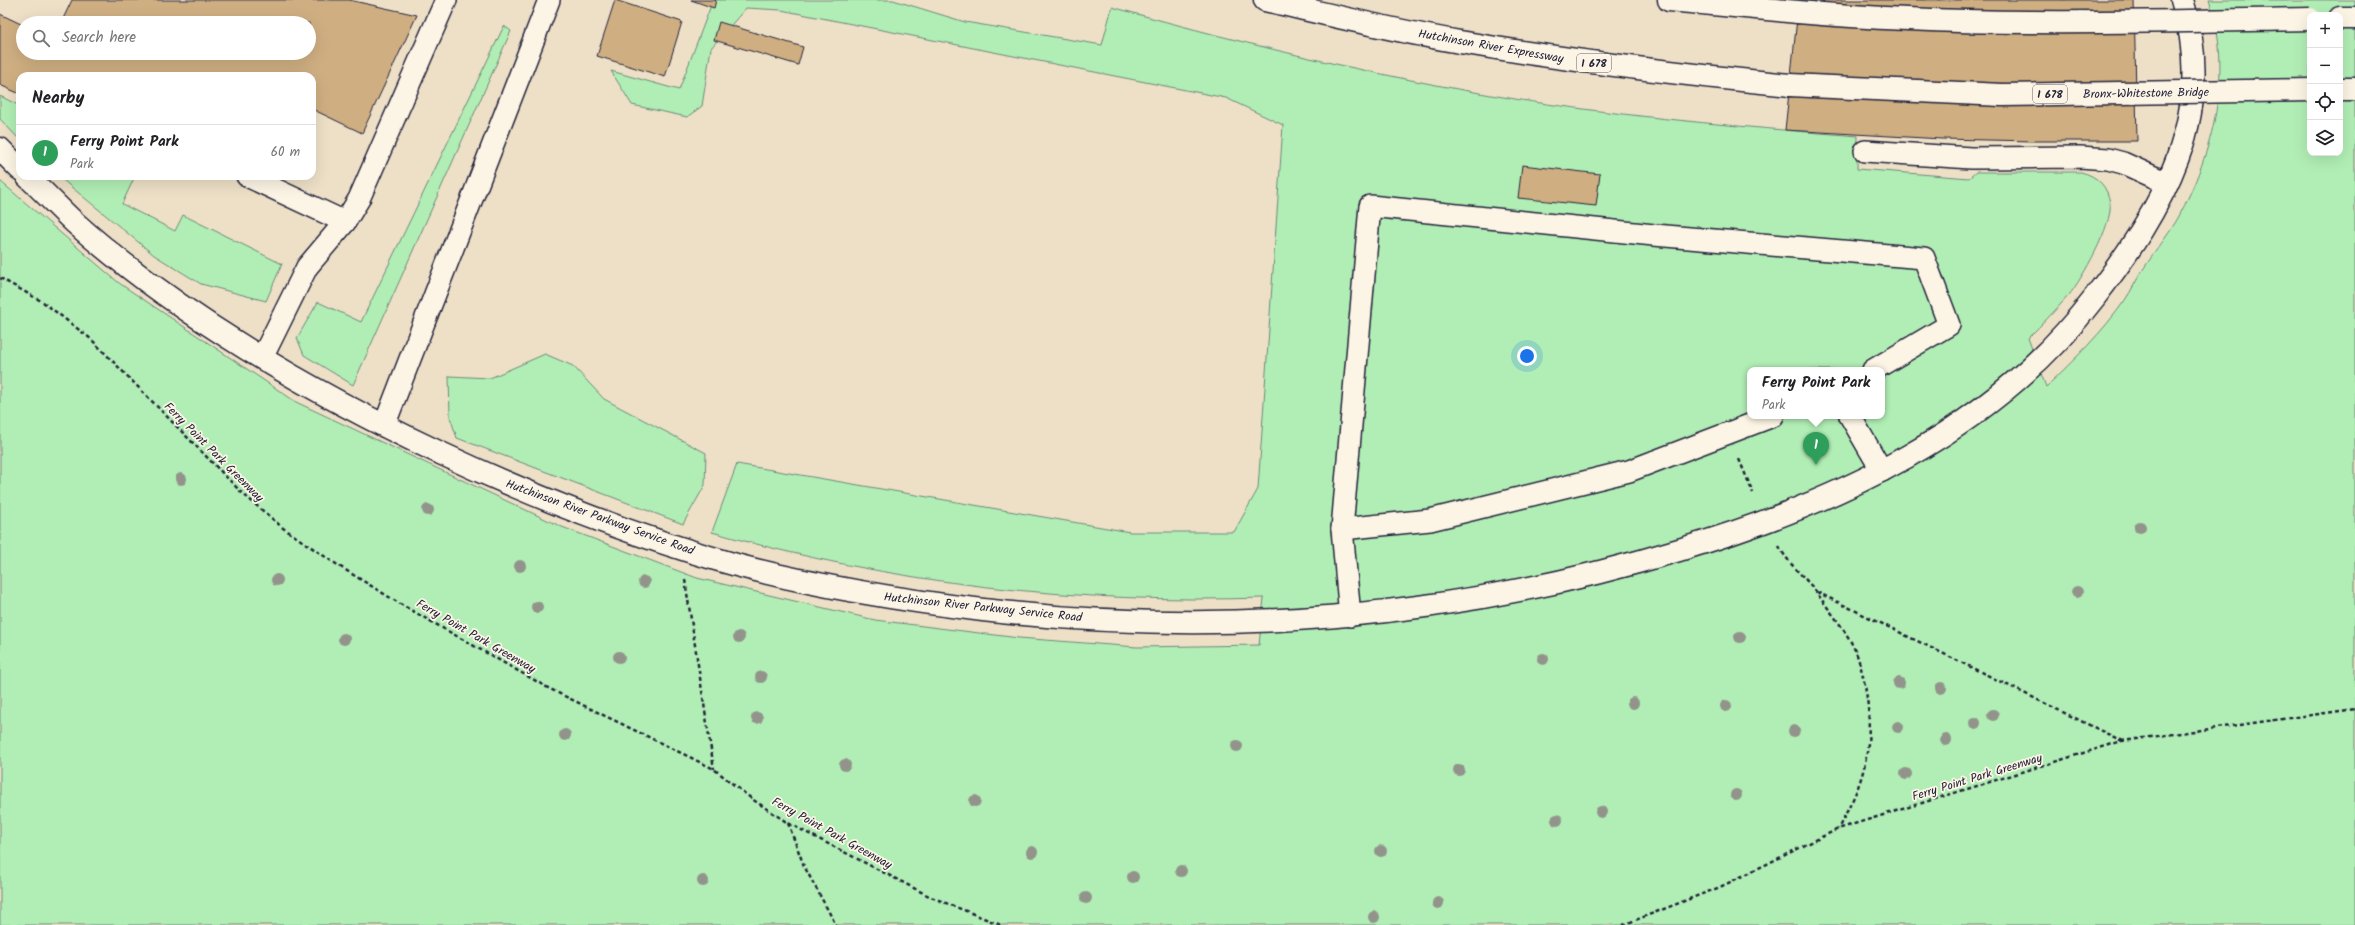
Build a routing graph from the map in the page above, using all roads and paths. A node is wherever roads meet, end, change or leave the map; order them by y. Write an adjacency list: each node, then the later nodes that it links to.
1 (446, 0): 19 (lane)
2 (549, 0): 25 (lane)
3 (1265, 0): 9 (main road, Hutchinson River Expressway / I 678)
4 (1670, 0): 8 (main road, bridge)
5 (2182, 0): 18 (main road, Hutchinson River Parkway Service Road)
6 (2343, 18): 7 (main road)
7 (2355, 18)
8 (2307, 19)
9 (1790, 85): 12 (main road, Bronx-Whitestone Bridge / I 678, bridge)
10 (2343, 89): 11 (main road)
11 (2355, 89)
12 (2307, 90)
13 (0, 149): 15 (main road)
14 (1865, 151): 18 (lane)
15 (16, 165)
16 (31, 180): 21 (main road, Hutchinson River Parkway Service Road)
17 (256, 180): 19 (lane)
18 (2168, 183): 27 (main road, Hutchinson River Parkway Service Road)
19 (345, 222): 21 (lane)
20 (0, 278): 35 (path, Ferry Point Park Greenway)
21 (262, 358): 25 (main road, Hutchinson River Parkway Service Road)
22 (1878, 367): 29 (lane)
23 (1766, 419): 26 (lane)
24 (1852, 419): 27 (lane)
25 (384, 426): 32 (main road, Hutchinson River Parkway Service Road)
26 (1728, 434): 28 (path); 29 (lane)
27 (1882, 471): 28 (main road, Hutchinson River Parkway Service Road)
28 (1766, 521): 31 (path); 32 (main road, Hutchinson River Parkway Service Road)
29 (1342, 529): 32 (lane)
30 (684, 575): 35 (path)
31 (1816, 592): 34 (path); 37 (path)
32 (1350, 616)
33 (2355, 709): 34 (path, Ferry Point Park Greenway)
34 (2122, 741): 37 (path, Ferry Point Park Greenway)
35 (714, 769): 36 (path, Ferry Point Park Greenway)
36 (788, 823): 38 (path); 39 (path, Ferry Point Park Greenway)
37 (1838, 829): 40 (path, Ferry Point Park Greenway)
38 (836, 925)
39 (1000, 925)
40 (1623, 925)

